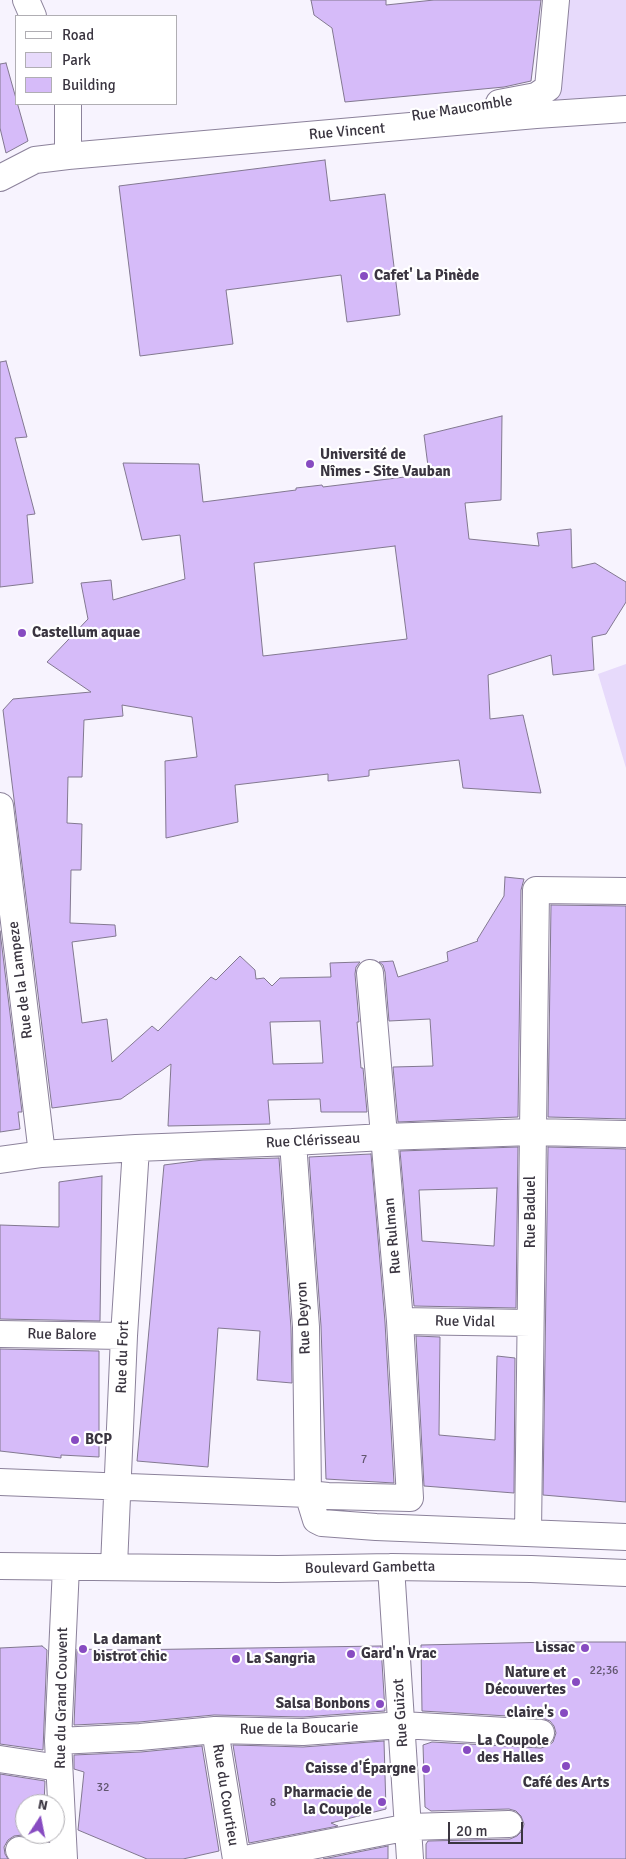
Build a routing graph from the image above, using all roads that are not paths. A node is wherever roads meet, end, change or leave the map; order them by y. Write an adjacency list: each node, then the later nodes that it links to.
1 (26, 0): 3 (street)
2 (556, 0): 6 (street, Rue Maucomble)
3 (33, 15)
4 (68, 105): 7 (street)
5 (626, 109): 6 (street, Rue Vincent)
6 (286, 137): 7 (street, Rue Vincent)
7 (68, 156): 8 (street)
8 (0, 178)
9 (0, 806): 17 (street, Rue de la Lampeze)
10 (626, 891): 12 (street, Rue Baduel)
11 (370, 973): 14 (street, Rue Rulman)
12 (532, 1132): 13 (street, Rue Clérisseau); 14 (street, Rue Clérisseau); 20 (street, Rue Baduel)
13 (626, 1134)
14 (384, 1137): 15 (street, Rue Clérisseau); 19 (street, Rue Rulman)
15 (293, 1142): 16 (street, Rue Clérisseau); 25 (street, Rue Deyron)
16 (136, 1148): 17 (street, Rue Clérisseau); 22 (street, Rue du Fort)
17 (42, 1154): 18 (street, Rue Clérisseau)
18 (0, 1160)
19 (400, 1321): 20 (street, Rue Vidal); 25 (street, Rue Rulman)
20 (530, 1323): 26 (street, Rue Baduel)
21 (0, 1334): 22 (street, Rue Balore)
22 (124, 1336): 24 (street, Rue du Fort)
23 (0, 1482): 24 (street)
24 (118, 1488): 25 (street); 29 (street, Rue du Fort)
25 (308, 1494): 26 (street)
26 (528, 1533): 27 (street)
27 (626, 1537)
28 (0, 1566): 31 (street, Boulevard Gambetta)
29 (114, 1566): 30 (street, Boulevard Gambetta); 31 (street, Boulevard Gambetta)
30 (391, 1566): 32 (street, Boulevard Gambetta); 33 (street, Rue Guizot)
31 (66, 1567): 36 (street, Rue du Grand Couvent)
32 (626, 1573)
33 (402, 1725): 34 (street, Rue de la Boucarie); 35 (street, Rue de la Boucarie); 40 (street, Rue Guizot)
34 (215, 1730): 36 (street, Rue de la Boucarie); 43 (street, Rue du Courtieu)
35 (541, 1733)
36 (58, 1741): 38 (street, Rue du Grand Couvent)
37 (0, 1759): 38 (street)
38 (59, 1768): 42 (street, Rue du Grand Couvent)
39 (509, 1824): 40 (street)
40 (409, 1827): 44 (street); 45 (street, Rue Guizot)
41 (9, 1848): 42 (street)
42 (63, 1859)
43 (236, 1859)
44 (245, 1859)
45 (410, 1859)

